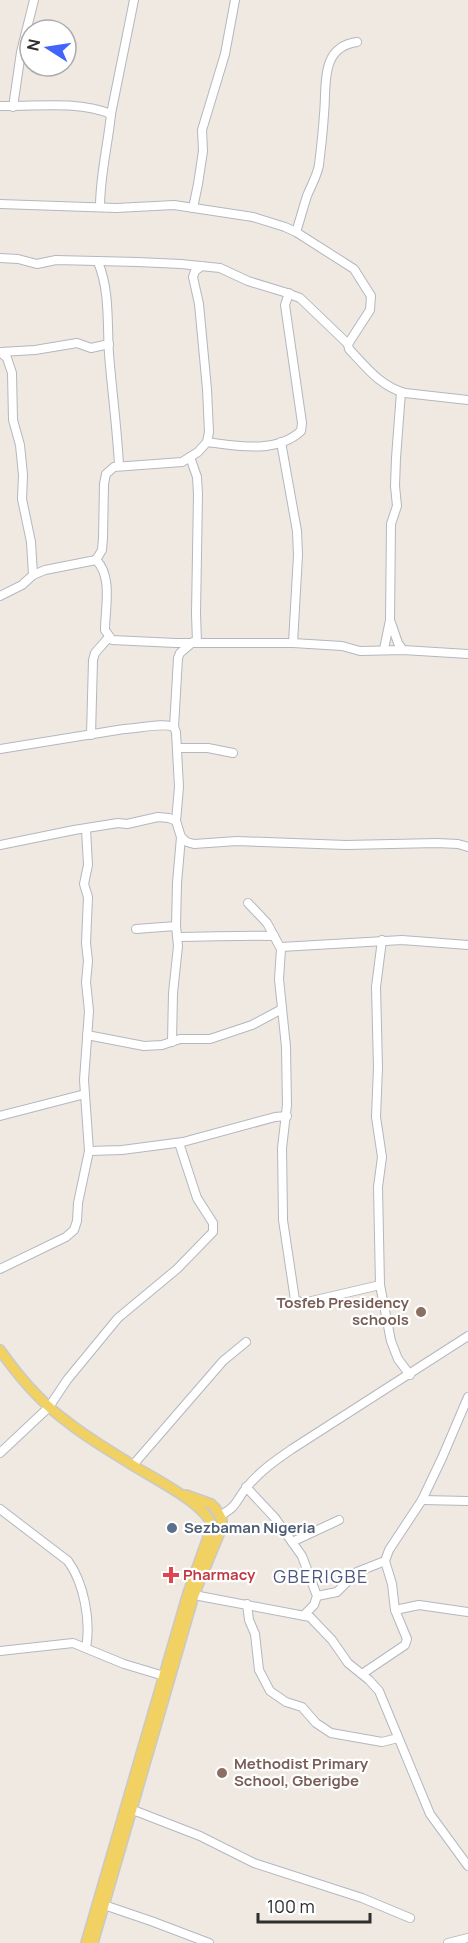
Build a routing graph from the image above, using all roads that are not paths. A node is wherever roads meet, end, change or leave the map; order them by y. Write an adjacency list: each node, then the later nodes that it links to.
1 (34, 0): 6 (street)
2 (134, 0): 7 (street)
3 (235, 0): 10 (street)
4 (357, 42): 11 (street)
5 (0, 106): 6 (street)
6 (13, 107): 7 (street)
7 (111, 114): 9 (street)
8 (0, 204): 9 (street)
9 (100, 207): 10 (street)
10 (193, 207): 11 (street)
11 (296, 232): 17 (street)
12 (0, 258): 13 (street)
13 (98, 262): 14 (street); 16 (street)
14 (202, 266): 15 (street); 21 (street)
15 (289, 293): 17 (street); 22 (street)
16 (109, 344): 18 (street); 24 (street)
17 (348, 344): 19 (street)
18 (1, 352): 26 (street)
19 (401, 392): 20 (street); 28 (street)
20 (468, 399)
21 (207, 442): 22 (street); 23 (street)
22 (281, 442): 32 (street)
23 (190, 457): 24 (street); 30 (street)
24 (119, 465): 25 (street)
25 (96, 560): 26 (street); 29 (street)
26 (33, 575): 27 (street)
27 (0, 596)
28 (390, 620): 34 (street); 35 (street)
29 (109, 637): 31 (street); 38 (street)
30 (195, 642): 31 (street); 32 (street); 33 (street)
31 (176, 643): 33 (street)
32 (293, 643): 34 (street)
33 (183, 650): 37 (street)
34 (384, 650): 35 (street)
35 (404, 650): 36 (street)
36 (468, 654)
37 (174, 727): 38 (street); 39 (street)
38 (91, 735): 40 (street)
39 (177, 748): 41 (street); 42 (street)
40 (0, 749)
41 (233, 753)
42 (176, 821): 43 (street); 44 (street)
43 (86, 829): 45 (street); 56 (street)
44 (182, 837): 46 (street); 48 (street)
45 (0, 845)
46 (468, 848)
47 (248, 903): 50 (street)
48 (176, 926): 49 (street); 51 (street)
49 (136, 929)
50 (274, 936): 51 (street); 54 (street)
51 (178, 937): 57 (street)
52 (382, 940): 53 (street); 54 (street); 64 (street)
53 (468, 945)
54 (281, 947): 55 (street)
55 (282, 1009): 57 (street); 60 (street)
56 (87, 1035): 57 (street); 58 (street)
57 (172, 1042)
58 (85, 1094): 59 (street); 62 (street)
59 (0, 1116)
60 (287, 1116): 61 (street); 64 (street)
61 (179, 1143): 62 (street); 71 (street)
62 (89, 1151): 63 (street)
63 (0, 1269)
64 (380, 1285): 68 (street)
65 (468, 1336): 68 (street)
66 (246, 1342): 73 (street)
67 (0, 1350): 71 (main road)
68 (410, 1375): 74 (street)
69 (468, 1396): 70 (street)
70 (466, 1406): 76 (street)
71 (49, 1407): 72 (street); 73 (main road)
72 (0, 1453)
73 (133, 1466): 75 (main road)
74 (246, 1487): 79 (street); 81 (street)
75 (183, 1495): 79 (main road); 92 (main road)
76 (422, 1500): 77 (street); 82 (street)
77 (468, 1501)
78 (0, 1509): 89 (street)
79 (221, 1515): 83 (main road)
80 (339, 1520): 81 (street)
81 (292, 1542): 84 (street)
82 (385, 1561): 84 (street); 86 (street)
83 (194, 1595): 85 (street); 94 (main road)
84 (316, 1596): 88 (street)
85 (247, 1604): 88 (street); 93 (street)
86 (395, 1610): 87 (street); 91 (street)
87 (468, 1612)
88 (304, 1615): 91 (street)
89 (86, 1648): 90 (street); 92 (street)
90 (0, 1652)
91 (362, 1674): 93 (street)
92 (164, 1676): 99 (main road)
93 (398, 1738): 95 (street)
94 (133, 1810): 96 (main road); 97 (street)
95 (468, 1866)
96 (104, 1905): 100 (main road); 101 (street)
97 (410, 1918)
98 (468, 1938): 102 (street)
99 (86, 1943)
100 (93, 1943)
101 (209, 1943)
102 (448, 1943)

